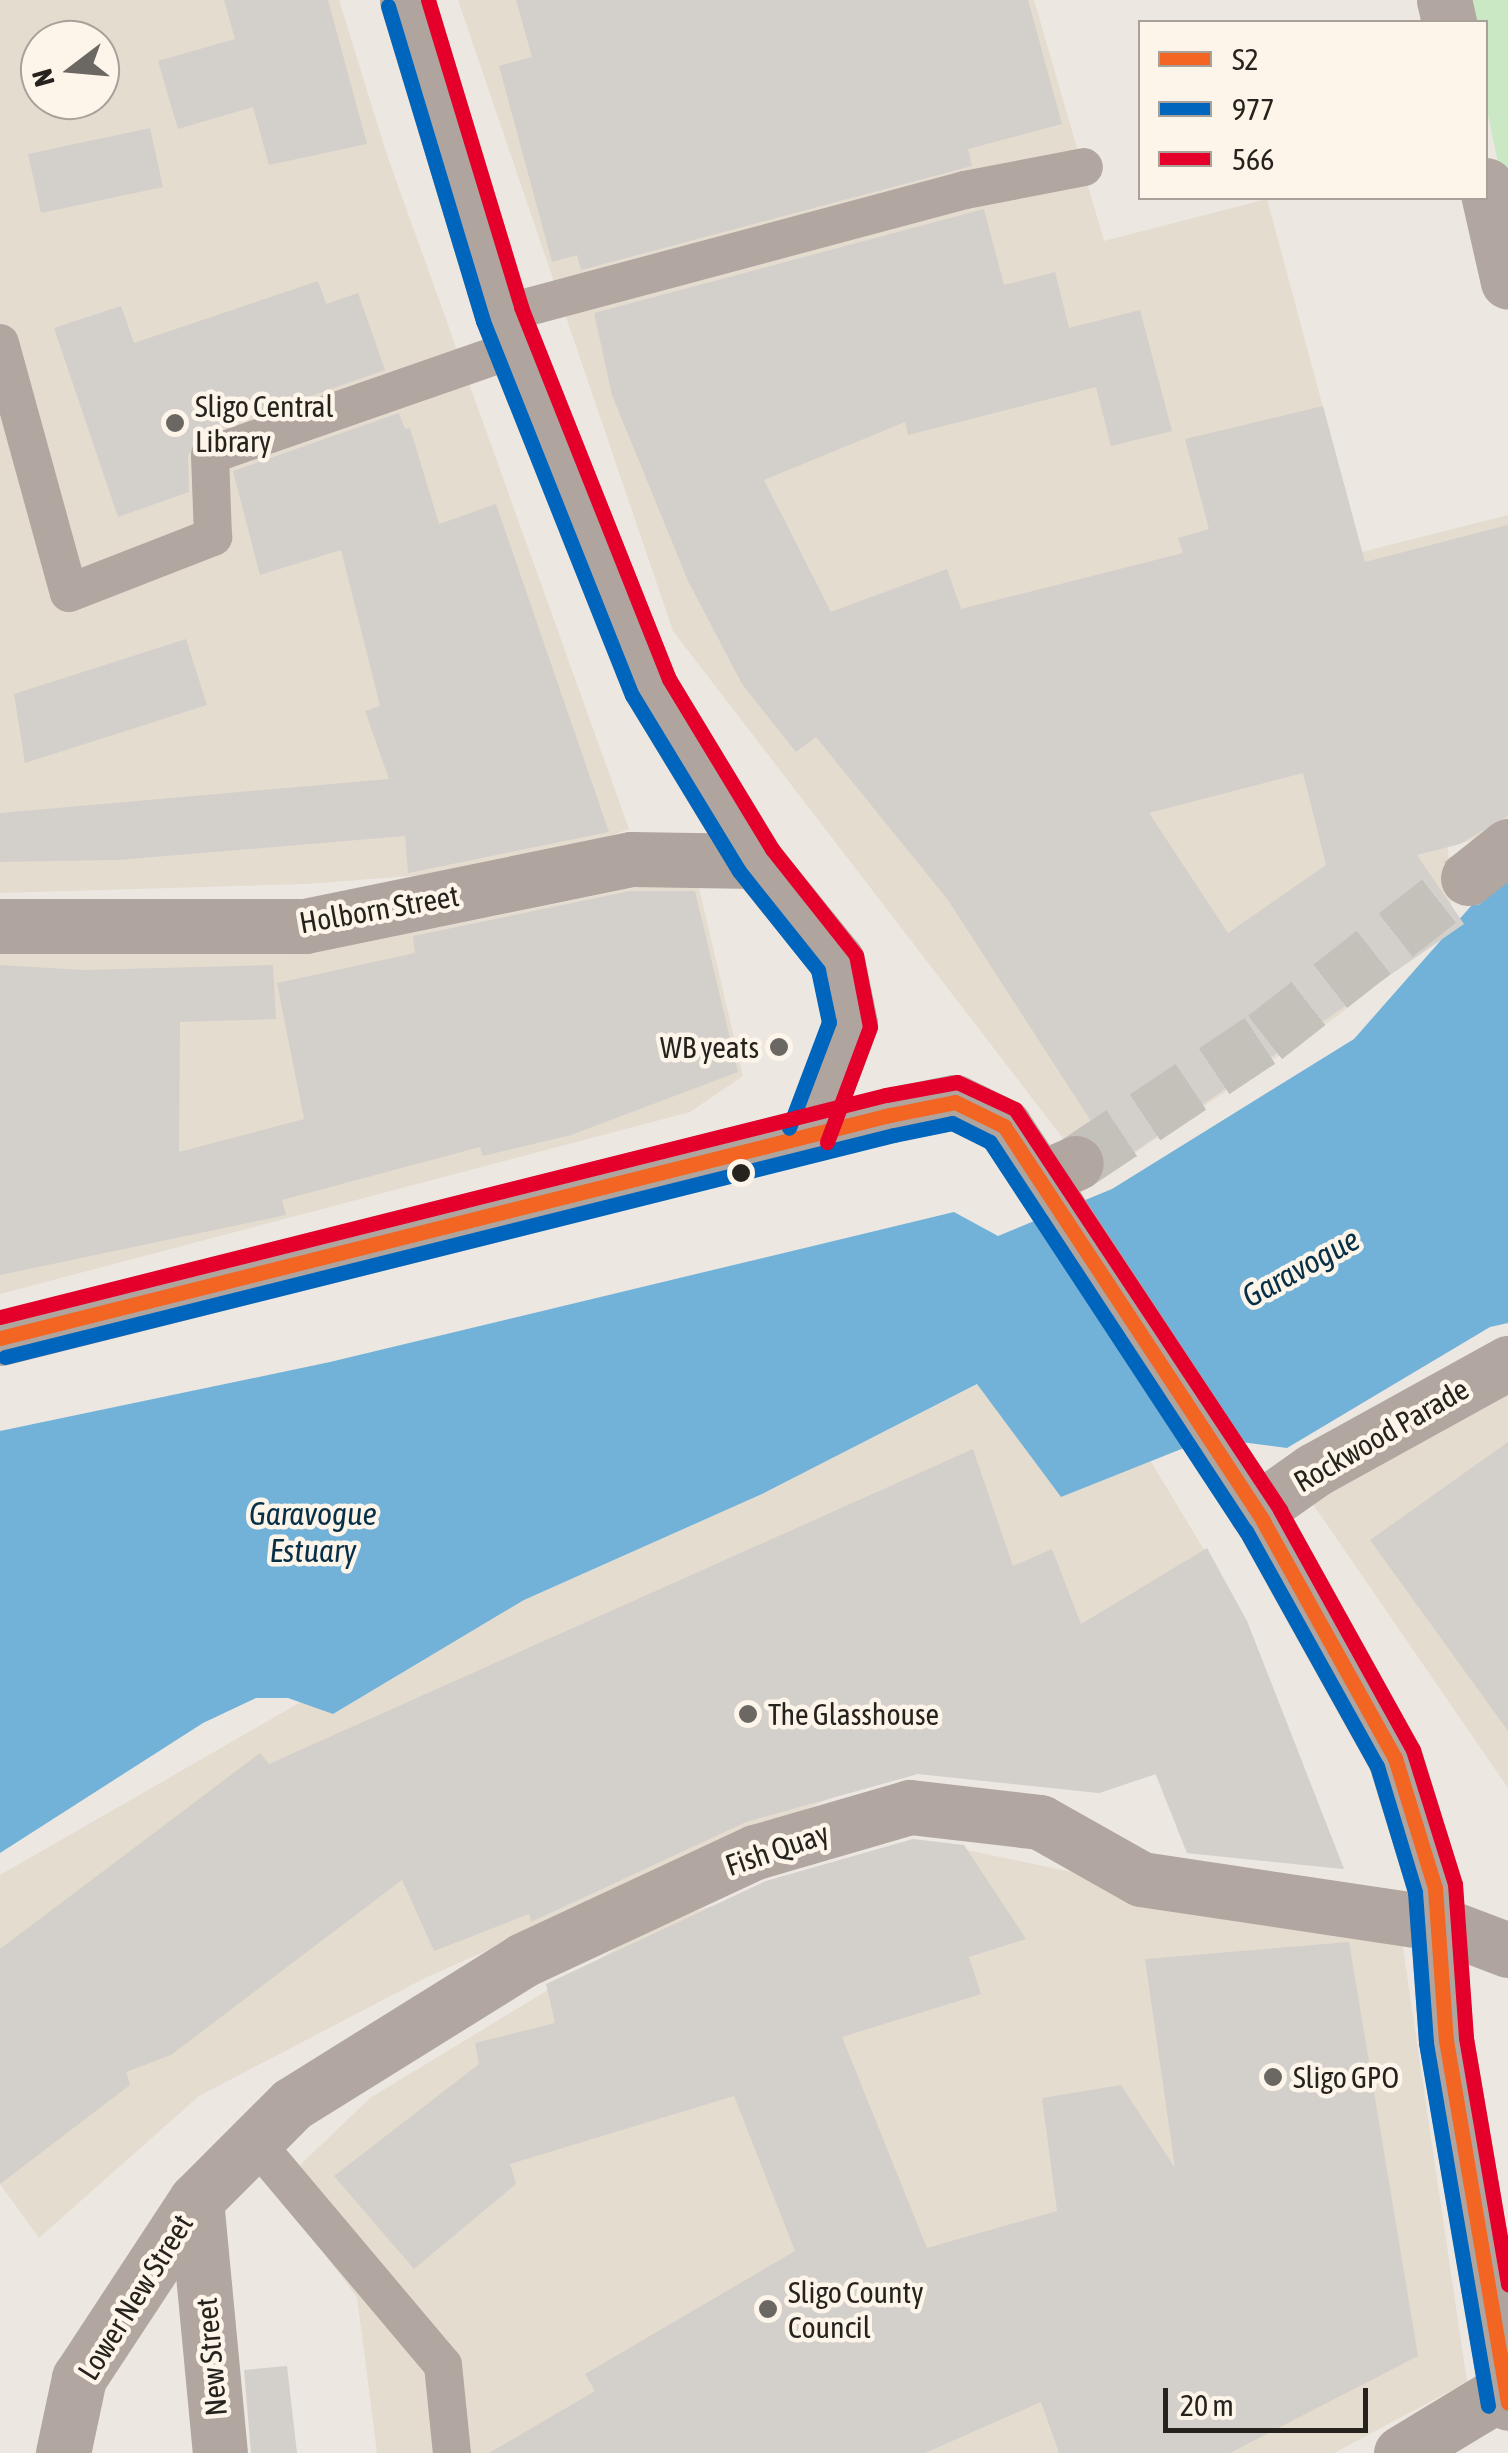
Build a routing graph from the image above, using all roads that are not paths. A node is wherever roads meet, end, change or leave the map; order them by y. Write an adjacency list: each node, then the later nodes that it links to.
1 (407, 0): 5 (main road)
2 (1084, 167): 5 (lane)
3 (1488, 194): 4 (street)
4 (1508, 282)
5 (508, 331): 6 (lane); 7 (main road)
6 (0, 342)
7 (756, 861): 8 (main road, Holborn Street); 9 (main road)
8 (0, 926)
9 (808, 1135): 10 (main road); 12 (main road)
10 (0, 1338)
11 (1508, 1364): 12 (street, Rockwood Parade)
12 (1249, 1499): 13 (main road)
13 (1438, 1923): 14 (main road); 15 (street, Fish Quay); 17 (main road)
14 (1508, 1950)
15 (255, 2142): 16 (street, Fish Quay); 20 (lane)
16 (196, 2200): 18 (street, Lower New Street); 19 (street, New Street)
17 (1506, 2396): 21 (main road)
18 (62, 2453)
19 (220, 2453)
20 (452, 2453)
21 (1401, 2453)

